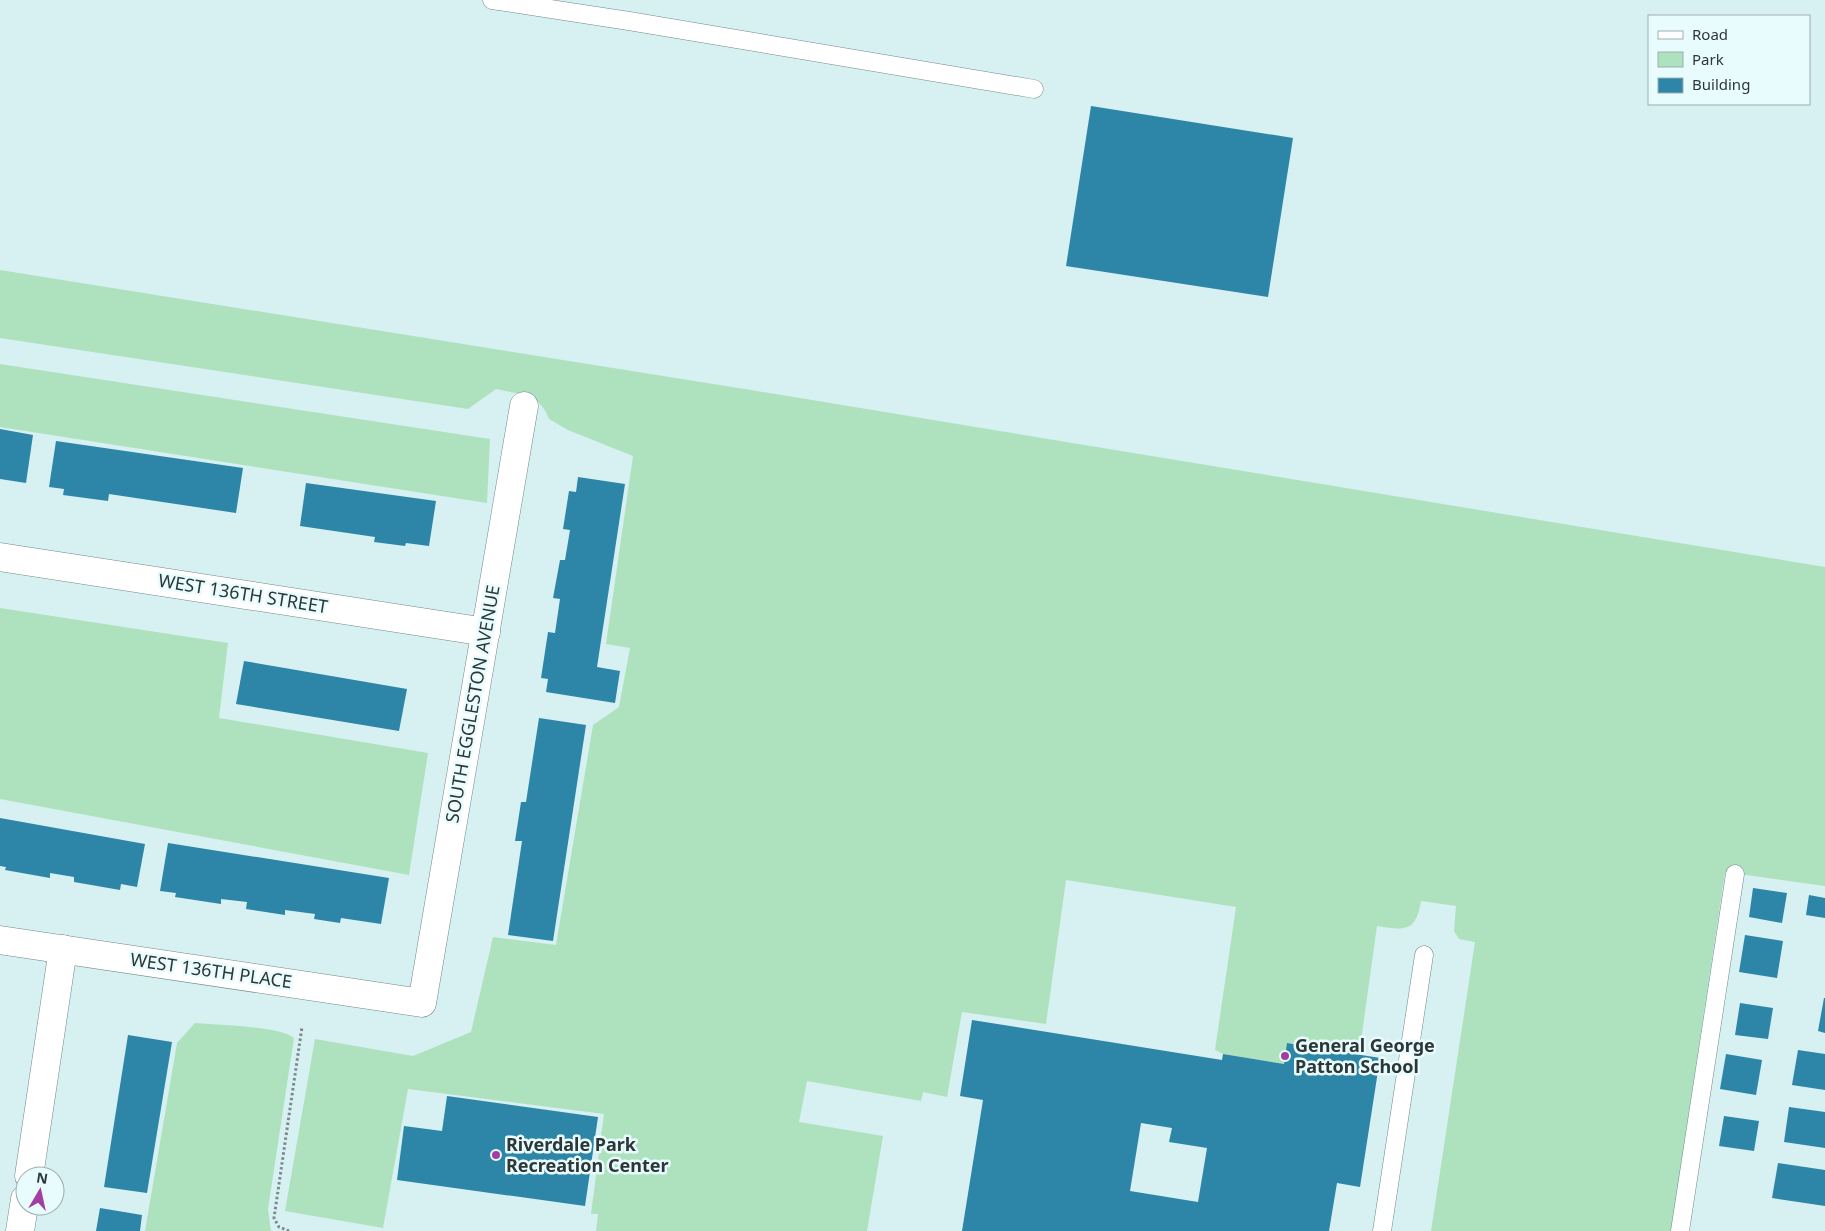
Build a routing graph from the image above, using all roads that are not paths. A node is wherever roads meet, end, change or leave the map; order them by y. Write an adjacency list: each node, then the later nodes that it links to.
1 (492, 0): 2 (lane)
2 (1034, 89)
3 (524, 406): 5 (street, SOUTH EGGLESTON AVENUE)
4 (0, 557): 5 (street, WEST 136TH STREET)
5 (486, 632): 10 (street, SOUTH EGGLESTON AVENUE)
6 (1735, 874): 15 (lane)
7 (0, 940): 8 (street, WEST 136TH PLACE)
8 (63, 949): 10 (street, WEST 136TH PLACE); 11 (street)
9 (1424, 955): 14 (lane)
10 (422, 1002)
11 (30, 1166)
12 (22, 1216): 13 (street)
13 (20, 1231)
14 (1382, 1231)
15 (1680, 1231)

